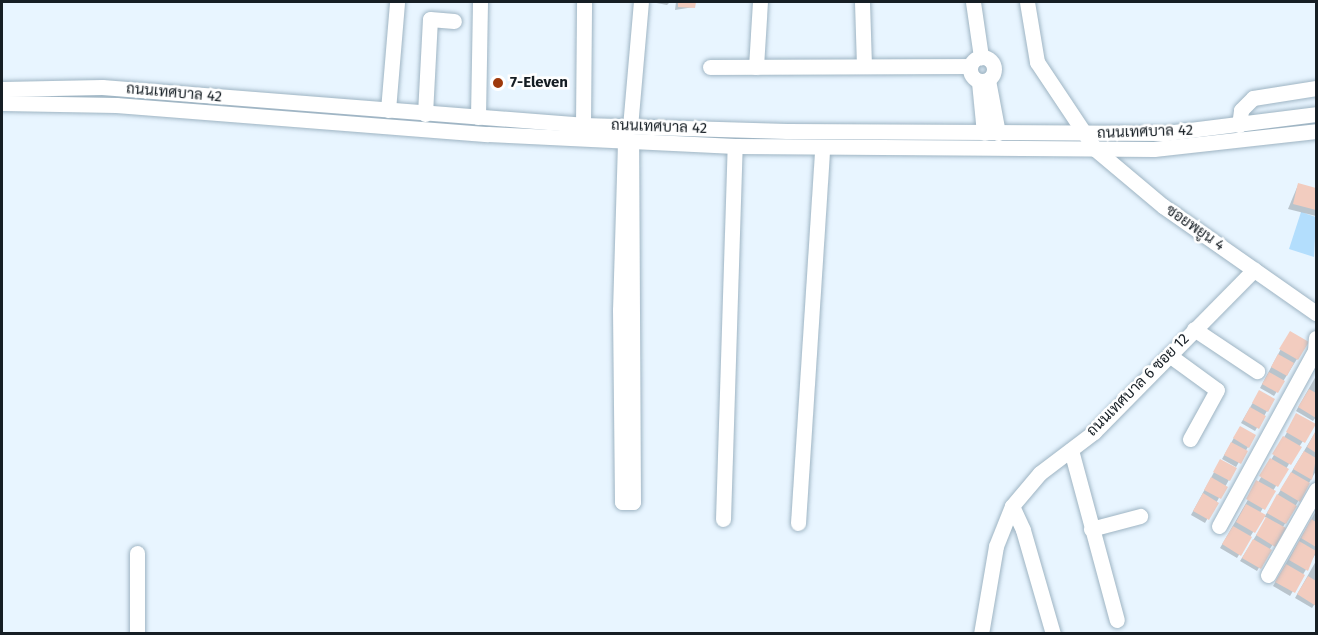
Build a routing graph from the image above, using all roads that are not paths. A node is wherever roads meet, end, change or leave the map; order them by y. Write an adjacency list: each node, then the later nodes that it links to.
1 (397, 2): 18 (street)
2 (480, 2): 21 (street)
3 (584, 2): 22 (street)
4 (641, 2): 27 (street)
5 (760, 2): 13 (street)
6 (862, 2): 11 (street)
7 (973, 2): 10 (street)
8 (1027, 2): 26 (street, ซอยพยูน 4)
9 (454, 21): 19 (street)
10 (975, 61): 11 (street); 14 (street); 14 (street)
11 (864, 66): 13 (street)
12 (710, 67): 13 (street)
13 (756, 67)
14 (984, 81): 25 (street)
15 (1317, 88): 23 (street)
16 (2, 89): 18 (street, ถนนเทศบาล 42)
17 (2, 103): 27 (street, ถนนเทศบาล 42)
18 (388, 110): 19 (street, ถนนเทศบาล 42)
19 (425, 114): 21 (street, ถนนเทศบาล 42)
20 (1317, 114): 23 (street, ถนนเทศบาล 42)
21 (478, 117): 22 (street, ถนนเทศบาล 42)
22 (583, 125): 27 (street, ถนนเทศบาล 42)
23 (1239, 125): 26 (street, ถนนเทศบาล 42)
24 (1317, 131): 30 (street, ถนนเทศบาล 42)
25 (991, 133): 26 (street, ถนนเทศบาล 42); 27 (street, ถนนเทศบาล 42)
26 (1082, 133): 30 (street, ซอยพยูน 4)
27 (629, 137): 28 (street, ถนนเทศบาล 42); 37 (street)
28 (735, 146): 29 (street, ถนนเทศบาล 42); 43 (street)
29 (822, 148): 30 (street, ถนนเทศบาล 42); 44 (street)
30 (1095, 149): 31 (street, ซอยพยูน 4)
31 (1254, 270): 32 (street, ซอยพยูน 4); 33 (street, ถนนเทศบาล 6 ซอย 12)
32 (1317, 314)
33 (1194, 329): 35 (street, ถนนเทศบาล 6 ซอย 12); 36 (street)
34 (1316, 348): 45 (street)
35 (1169, 355): 38 (street); 39 (street, ถนนเทศบาล 6 ซอย 12)
36 (1257, 370)
37 (628, 394): 37 (street)
38 (1190, 439)
39 (1071, 450): 41 (street, ถนนเทศบาล 6 ซอย 12); 46 (street)
40 (1317, 490): 48 (street)
41 (1012, 506): 51 (street, ถนนเทศบาล 6 ซอย 12); 52 (street)
42 (1140, 516): 46 (street)
43 (723, 519)
44 (798, 523)
45 (1219, 526)
46 (1091, 529): 49 (street)
47 (137, 553): 50 (street)
48 (1268, 575)
49 (1118, 620)
50 (137, 633)
51 (981, 633)
52 (1053, 633)

